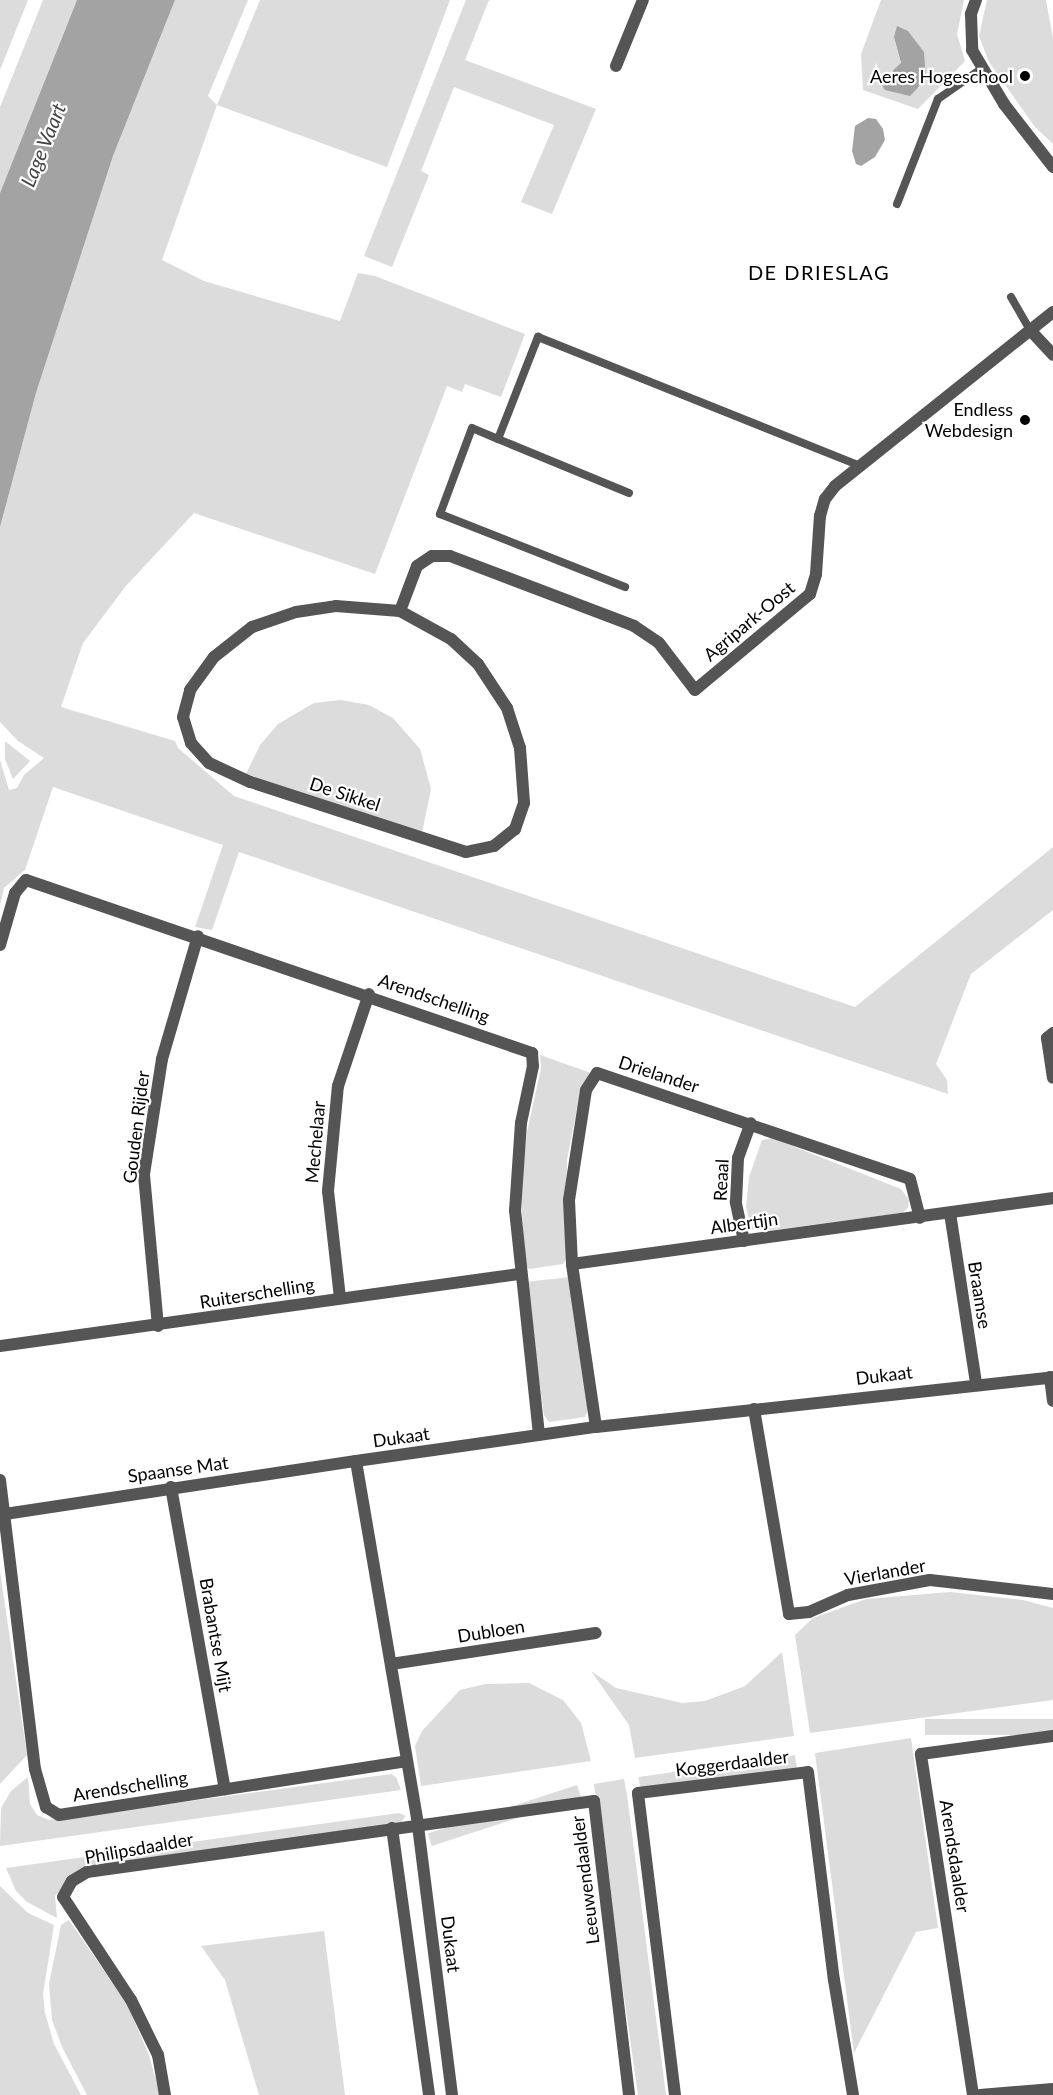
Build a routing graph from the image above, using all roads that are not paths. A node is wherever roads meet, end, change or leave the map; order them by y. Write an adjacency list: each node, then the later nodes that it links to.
1 (643, 0): 3 (street)
2 (976, 0): 4 (street)
3 (616, 66)
4 (981, 69): 5 (street); 6 (lane)
5 (1053, 167)
6 (897, 204)
7 (1011, 297): 9 (lane)
8 (1053, 312): 9 (street, Agripark-Oost)
9 (1030, 330): 10 (street); 12 (street, Agripark-Oost)
10 (1053, 355)
11 (498, 439): 12 (lane); 13 (lane); 14 (lane)
12 (860, 466): 15 (street, Agripark-Oost)
13 (630, 493)
14 (626, 587)
15 (400, 611): 15 (street, De Sikkel)
16 (198, 936): 17 (street, Arendschelling); 18 (street, Arendschelling); 29 (street, Gouden Rijder)
17 (0, 945)
18 (369, 994): 27 (street, Arendschelling); 28 (street, Mechelaar)
19 (1053, 1033): 20 (street)
20 (1053, 1078)
21 (751, 1122): 24 (street, Drielander); 25 (street, Reaal); 26 (street, Drielander)
22 (1053, 1198): 23 (street)
23 (950, 1213): 24 (street); 32 (street, Braamse)
24 (920, 1218): 25 (street, Albertijn)
25 (744, 1241): 26 (street, Albertijn)
26 (572, 1264): 35 (street, Drielander)
27 (519, 1274): 28 (street, Ruiterschelling); 36 (street, Arendschelling)
28 (340, 1298): 29 (street, Ruiterschelling)
29 (158, 1326): 30 (street, Ruiterschelling)
30 (0, 1346)
31 (1051, 1377): 32 (street, Dukaat); 33 (street)
32 (975, 1383): 34 (street, Dukaat)
33 (1053, 1401)
34 (754, 1409): 35 (street, Dukaat); 41 (street, Vierlander)
35 (596, 1427): 36 (street, Dukaat)
36 (539, 1435): 37 (street, Dukaat)
37 (356, 1461): 39 (street, Spaanse Mat); 43 (street, Dukaat)
38 (0, 1480): 40 (street, Arendschelling)
39 (171, 1488): 40 (street, Spaanse Mat); 46 (street, Brabantse Mijt)
40 (5, 1514): 46 (street, Arendschelling)
41 (1053, 1594)
42 (596, 1633): 43 (street, Dubloen)
43 (391, 1664): 45 (street, Dukaat)
44 (1053, 1736): 56 (street, Arendsdaalder)
45 (407, 1761): 46 (street, Arendschelling); 47 (street, Dukaat)
46 (225, 1790)
47 (418, 1824): 48 (street, Philipsdaalder); 52 (street, Dukaat); 53 (street, Leeuwendaalder)
48 (392, 1828): 50 (street, Philipsdaalder); 51 (street)
49 (1053, 2090): 57 (street)
50 (165, 2095)
51 (429, 2095)
52 (452, 2095)
53 (629, 2095)
54 (675, 2095): 55 (street, Koggerdaalder)
55 (853, 2095)
56 (974, 2095)
57 (980, 2095)

